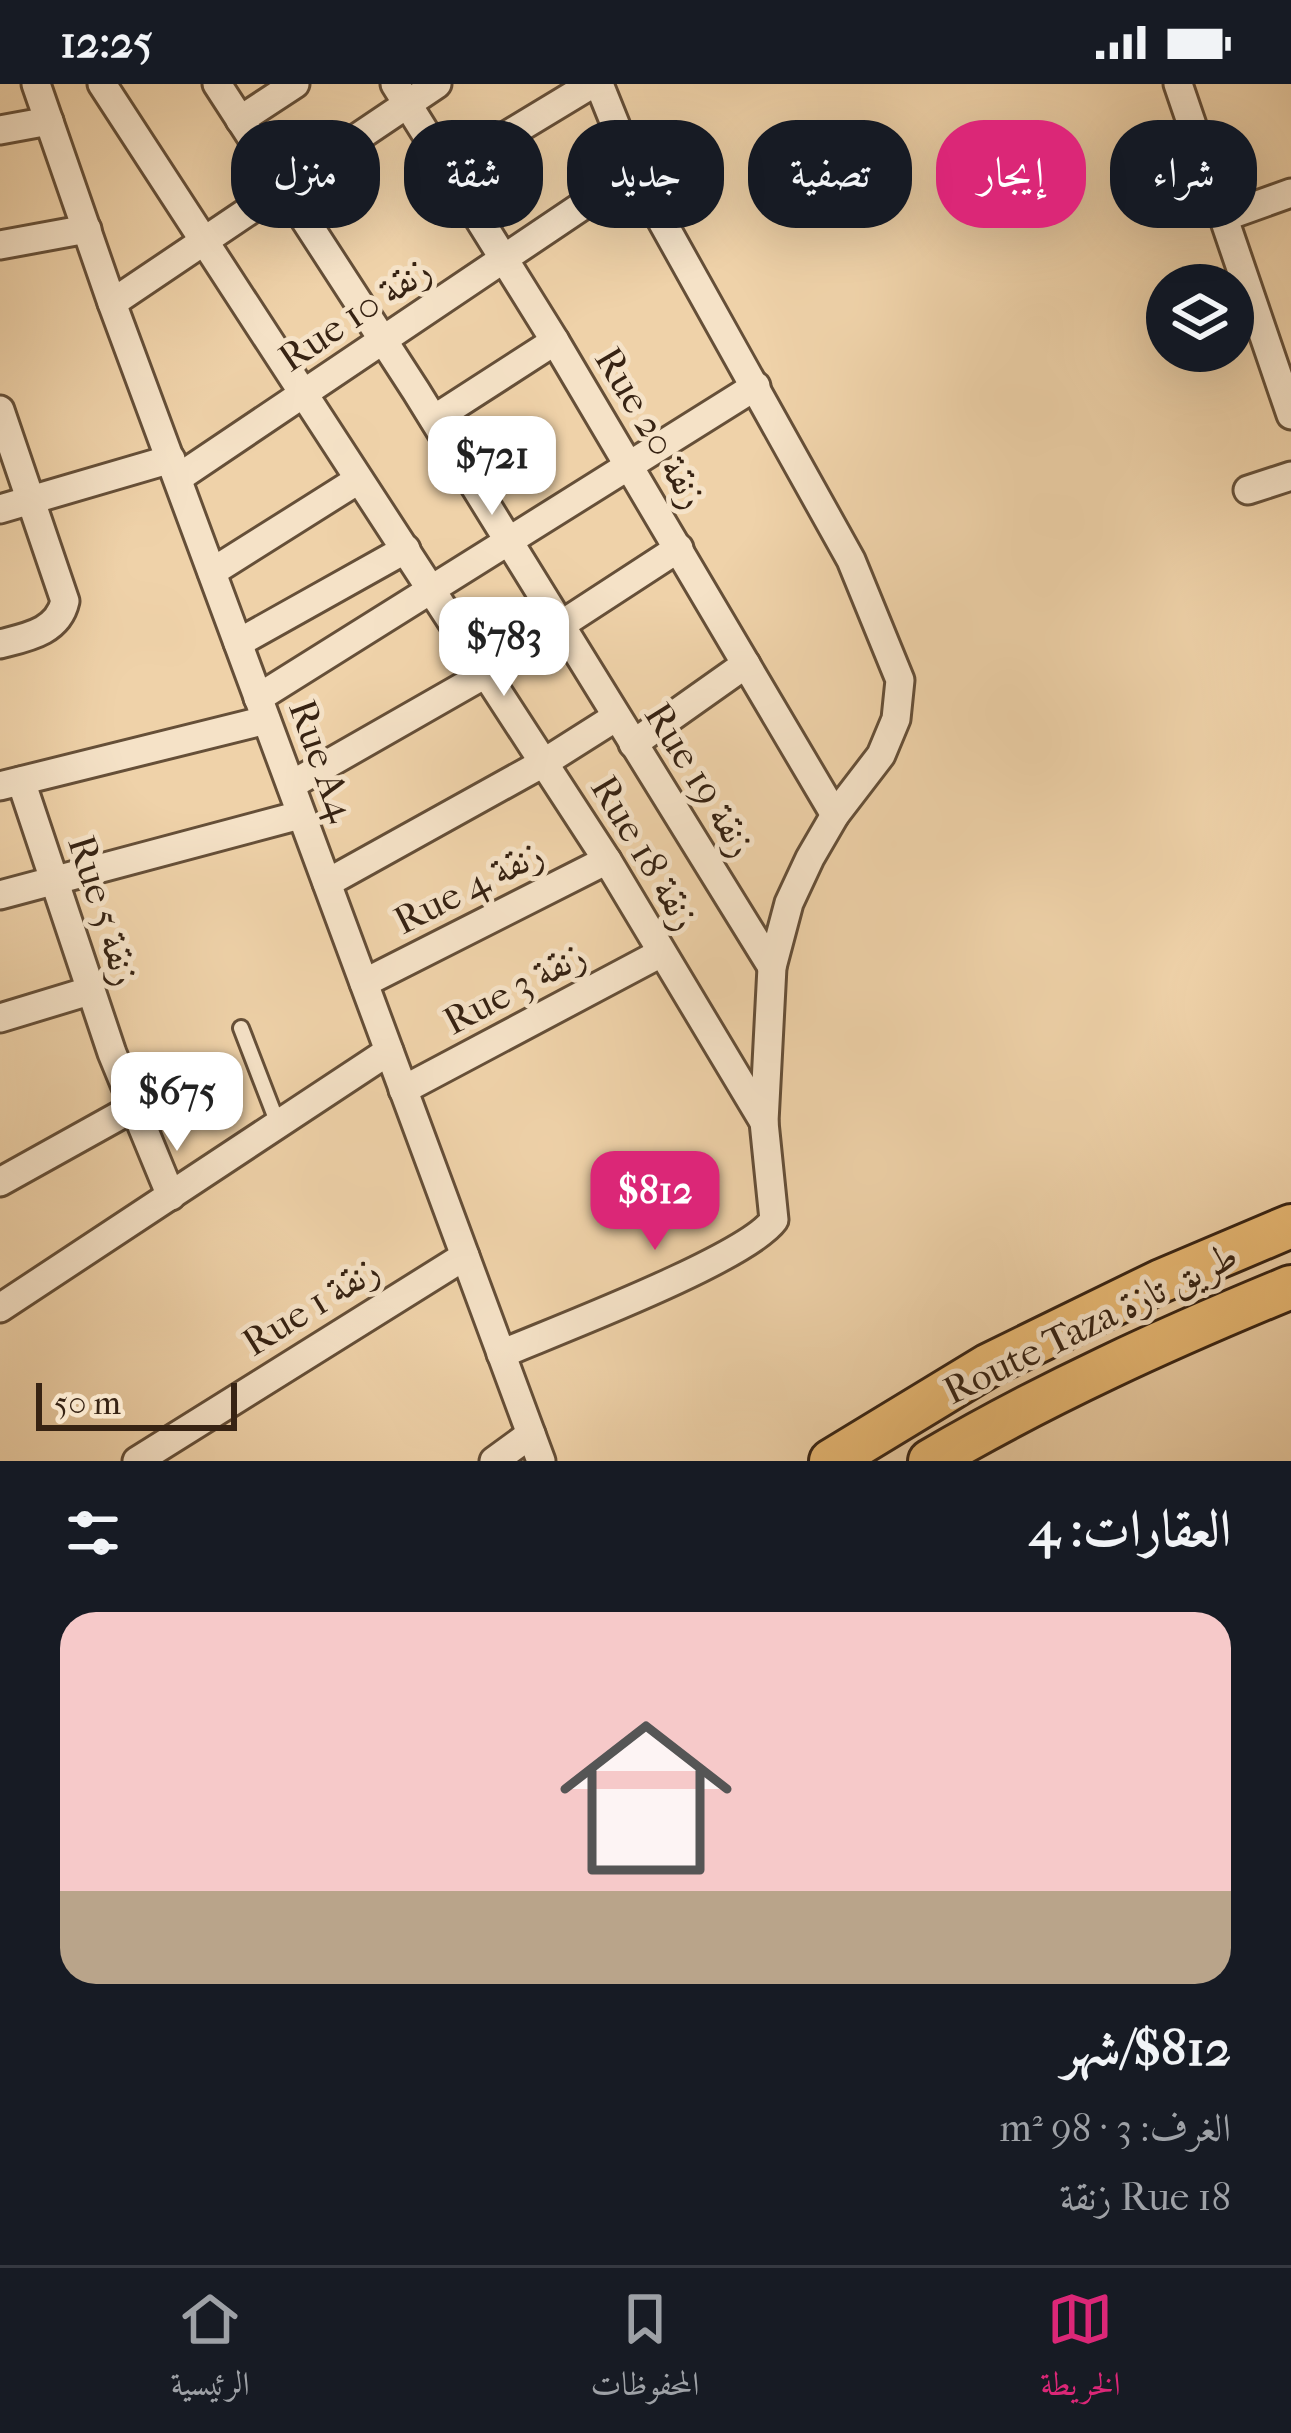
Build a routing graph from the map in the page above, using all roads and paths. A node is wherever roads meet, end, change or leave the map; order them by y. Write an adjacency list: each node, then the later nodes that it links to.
1 (36, 84): 15 (street, Rue A4)
2 (102, 84): 26 (street, Rue 18 زنقة)
3 (217, 84): 9 (street, Rue 19 زنقة)
4 (295, 84): 9 (street)
5 (437, 84): 8 (street)
6 (596, 84): 12 (street); 13 (street)
7 (1178, 84): 14 (street)
8 (401, 93): 10 (street); 11 (street, Rue 20 زنقة)
9 (240, 120)
10 (367, 120)
11 (417, 120)
12 (535, 120)
13 (612, 120)
14 (1190, 120)
15 (49, 121): 16 (street); 25 (street, Rue A4)
16 (0, 130)
17 (1291, 193): 18 (street)
18 (1257, 205)
19 (567, 216): 28 (street, Rue 10 زنقة)
20 (231, 222): 26 (street)
21 (311, 228): 30 (street, Rue 19 زنقة)
22 (483, 228): 28 (street, Rue 20 زنقة)
23 (666, 228): 32 (street)
24 (1227, 228): 35 (street)
25 (87, 229): 27 (street); 29 (street, Rue A4)
26 (201, 242): 29 (street); 33 (street, Rue 18 زنقة)
27 (0, 245)
28 (502, 260): 30 (street, Rue 10 زنقة); 31 (street, Rue 20 زنقة)
29 (112, 303): 38 (street, Rue A4)
30 (382, 338): 33 (street, Rue 10 زنقة); 36 (street, Rue 19 زنقة)
31 (555, 341): 36 (street); 37 (street, Rue 20 زنقة)
32 (756, 386): 37 (street); 61 (street)
33 (303, 396): 38 (street, Rue 10 زنقة); 40 (street, Rue 18 زنقة)
34 (0, 410): 42 (street)
35 (1291, 416)
36 (434, 419): 44 (street, Rue 19 زنقة)
37 (629, 467): 44 (street); 45 (street, Rue 20 زنقة)
38 (174, 469): 42 (street, Rue 10 زنقة); 47 (street, Rue A4)
39 (1291, 476): 41 (street)
40 (358, 480): 46 (street, Rue 18 زنقة); 47 (street)
41 (1248, 490)
42 (30, 501): 43 (street, Rue 10 زنقة); 51 (street)
43 (0, 509)
44 (511, 543): 48 (street); 49 (street, Rue 19 زنقة)
45 (679, 548): 49 (street); 52 (street, Rue 20 زنقة)
46 (406, 549): 48 (street, Rue 18 زنقة); 50 (street)
47 (212, 572): 50 (street, Rue A4)
48 (433, 589): 53 (street, Rue 18 زنقة); 54 (street)
49 (560, 625): 53 (street); 55 (street, Rue 19 زنقة)
50 (238, 643): 54 (street, Rue A4)
51 (0, 644)
52 (746, 664): 56 (street); 61 (street, Rue 20 زنقة)
53 (487, 673): 57 (street, Rue 18 زنقة); 59 (street)
54 (262, 709): 58 (street); 59 (street, Rue A4)
55 (616, 717): 56 (street, Rue 19 زنقة); 57 (street)
56 (633, 744): 67 (street, Rue 19 زنقة)
57 (545, 762): 62 (street, Rue 18 زنقة); 64 (street)
58 (10, 783): 63 (street, Rue 5 زنقة)
59 (291, 785): 60 (street, Rue A4)
60 (300, 815): 63 (street); 64 (street, Rue A4)
61 (835, 815): 67 (street)
62 (608, 860): 66 (street, Rue 18 زنقة); 68 (street, Rue 4 زنقة)
63 (53, 879): 65 (street); 69 (street, Rue 5 زنقة)
64 (326, 883): 68 (street, Rue A4)
65 (0, 895)
66 (661, 953): 73 (street, Rue 3 زنقة); 75 (street, Rue 18 زنقة)
67 (772, 967): 75 (street)
68 (364, 982): 72 (street, Rue A4)
69 (89, 991): 70 (street); 74 (street, Rue 5 زنقة)
70 (0, 1018)
71 (241, 1028): 76 (lane)
72 (389, 1052): 73 (street, Rue A4); 76 (street)
73 (403, 1090): 80 (street, Rue A4)
74 (133, 1108): 77 (street); 78 (street, Rue 5 زنقة)
75 (764, 1122): 83 (street)
76 (278, 1124): 78 (street)
77 (0, 1182)
78 (171, 1196): 82 (street)
79 (1291, 1226): 88 (highway, Route Taza طريق تازة)
80 (465, 1256): 83 (street, Rue A4); 85 (street, Rue 1 زنقة)
81 (1291, 1287): 89 (highway, Route Taza طريق تازة)
82 (0, 1308)
83 (501, 1354): 84 (street, Rue A4)
84 (531, 1434): 86 (street); 87 (street, Rue A4)
85 (137, 1461)
86 (494, 1461)
87 (542, 1461)
88 (831, 1461)
89 (929, 1461)

